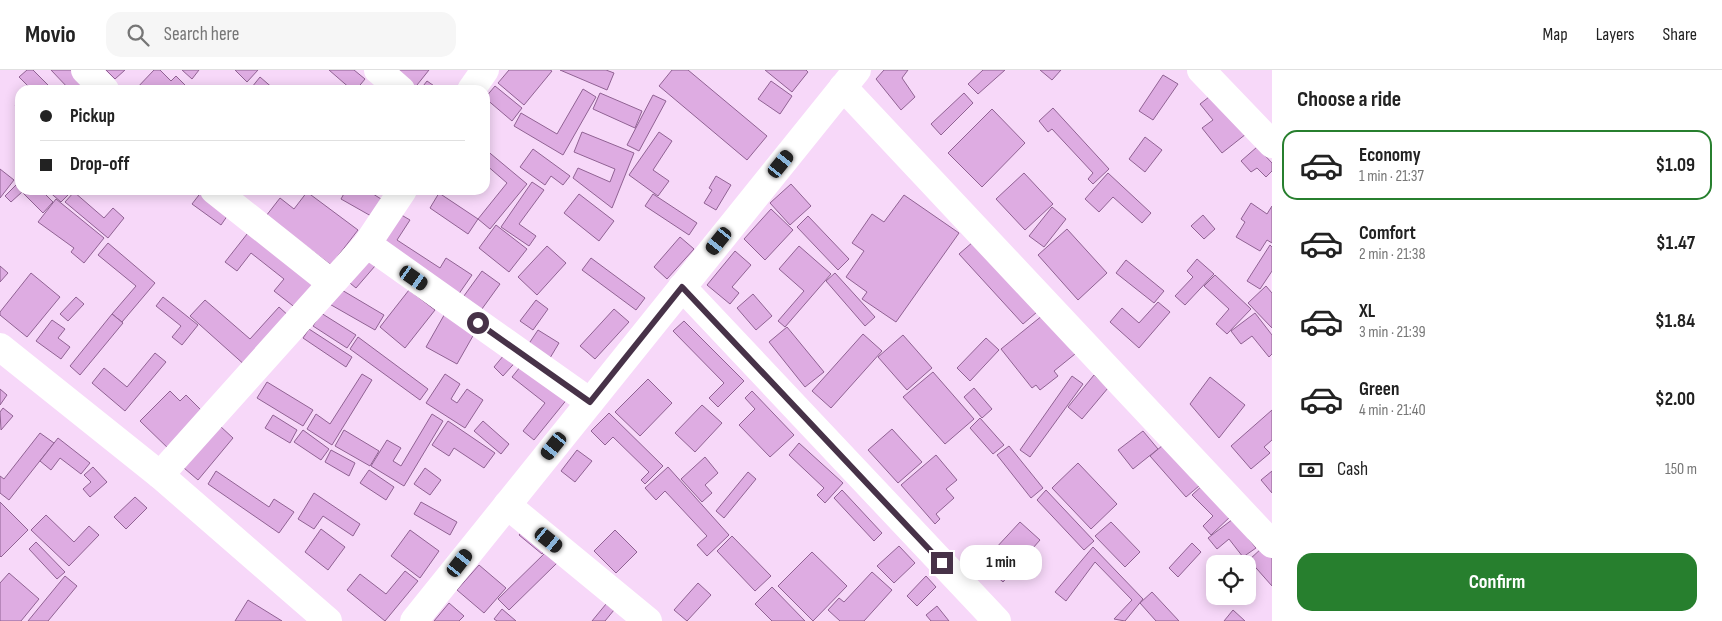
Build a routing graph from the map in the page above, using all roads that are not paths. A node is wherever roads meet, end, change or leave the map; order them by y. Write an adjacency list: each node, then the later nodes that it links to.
1 (84, 70): 6 (street)
2 (378, 70): 7 (street)
3 (484, 70): 8 (street)
4 (1201, 70): 9 (street)
5 (850, 79): 14 (street); 19 (street)
6 (100, 85)
7 (395, 85)
8 (474, 85)
9 (1272, 144)
10 (220, 195): 13 (street)
11 (400, 195): 12 (street)
12 (367, 244): 13 (street); 16 (street)
13 (330, 282): 17 (street)
14 (682, 287): 16 (street); 23 (street)
15 (0, 347): 17 (street)
16 (590, 402): 18 (street)
17 (160, 475): 20 (street)
18 (507, 505): 21 (street); 22 (street)
19 (1272, 544)
20 (328, 621)
21 (414, 621)
22 (648, 621)
23 (997, 621)

